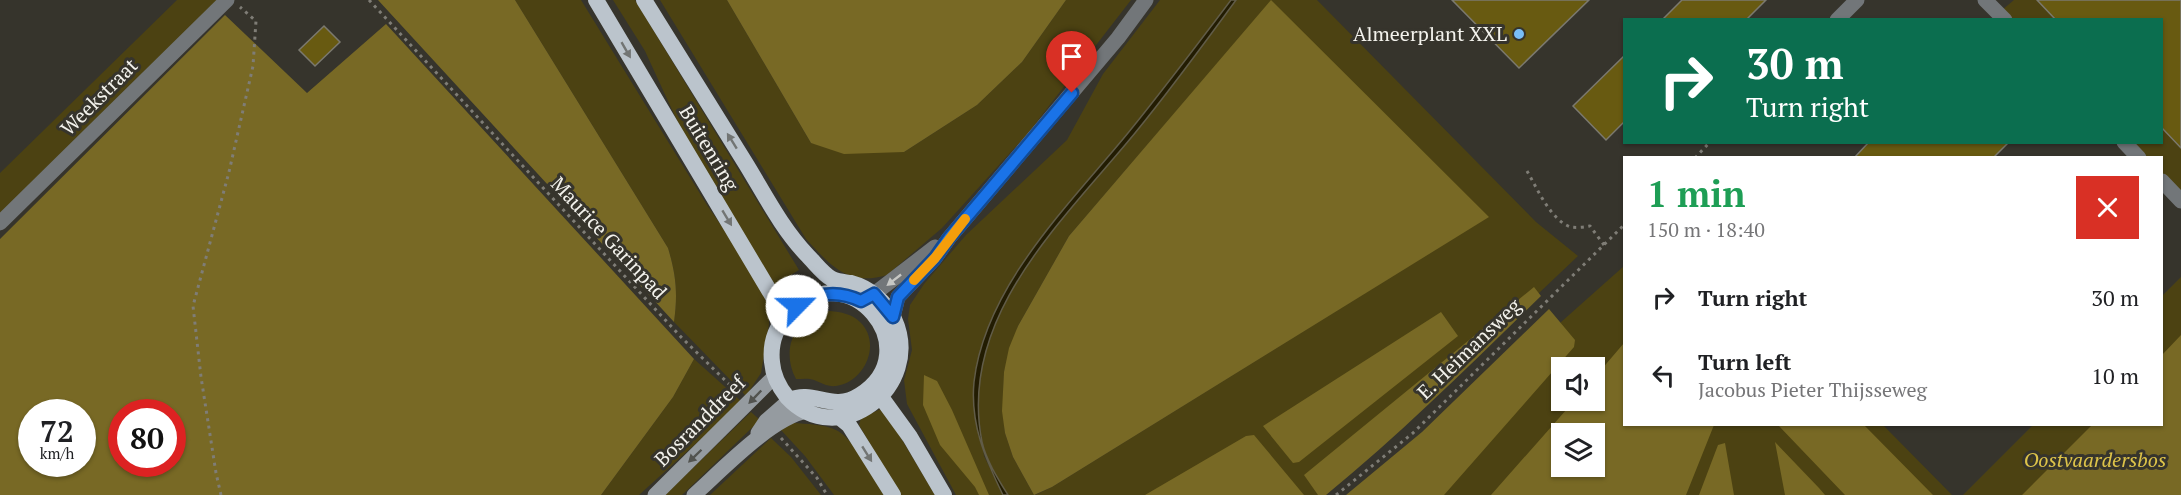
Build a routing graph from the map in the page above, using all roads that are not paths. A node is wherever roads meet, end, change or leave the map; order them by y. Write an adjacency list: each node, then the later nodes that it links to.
1 (596, 0): 17 (highway, Buitenring, one-way to 17)
2 (644, 0): 15 (highway, Buitenring, one-way to 2)
3 (1146, 0): 14 (street)
4 (1857, 0): 7 (street)
5 (1985, 0): 8 (street)
6 (233, 3): 13 (street, Weekstraat)
7 (1839, 18)
8 (2002, 18)
9 (2126, 144): 10 (street)
10 (2137, 156)
11 (2163, 182): 12 (street)
12 (2181, 201)
13 (0, 223)
14 (949, 238): 16 (street, one-way to 16); 18 (street)
15 (832, 287): 16 (highway); 17 (highway)
16 (867, 298): 18 (highway); 20 (highway)
17 (785, 317): 19 (highway)
18 (893, 317): 20 (highway)
19 (775, 376): 21 (highway); 25 (main road, Bosranddreef, one-way to 25)
20 (884, 386): 21 (highway); 23 (highway); 28 (highway)
21 (790, 400): 22 (highway); 24 (main road)
22 (807, 411): 23 (highway); 24 (main road)
23 (838, 416): 27 (highway, one-way to 27)
24 (753, 441): 26 (main road)
25 (655, 495)
26 (694, 495)
27 (893, 495)
28 (944, 495)

